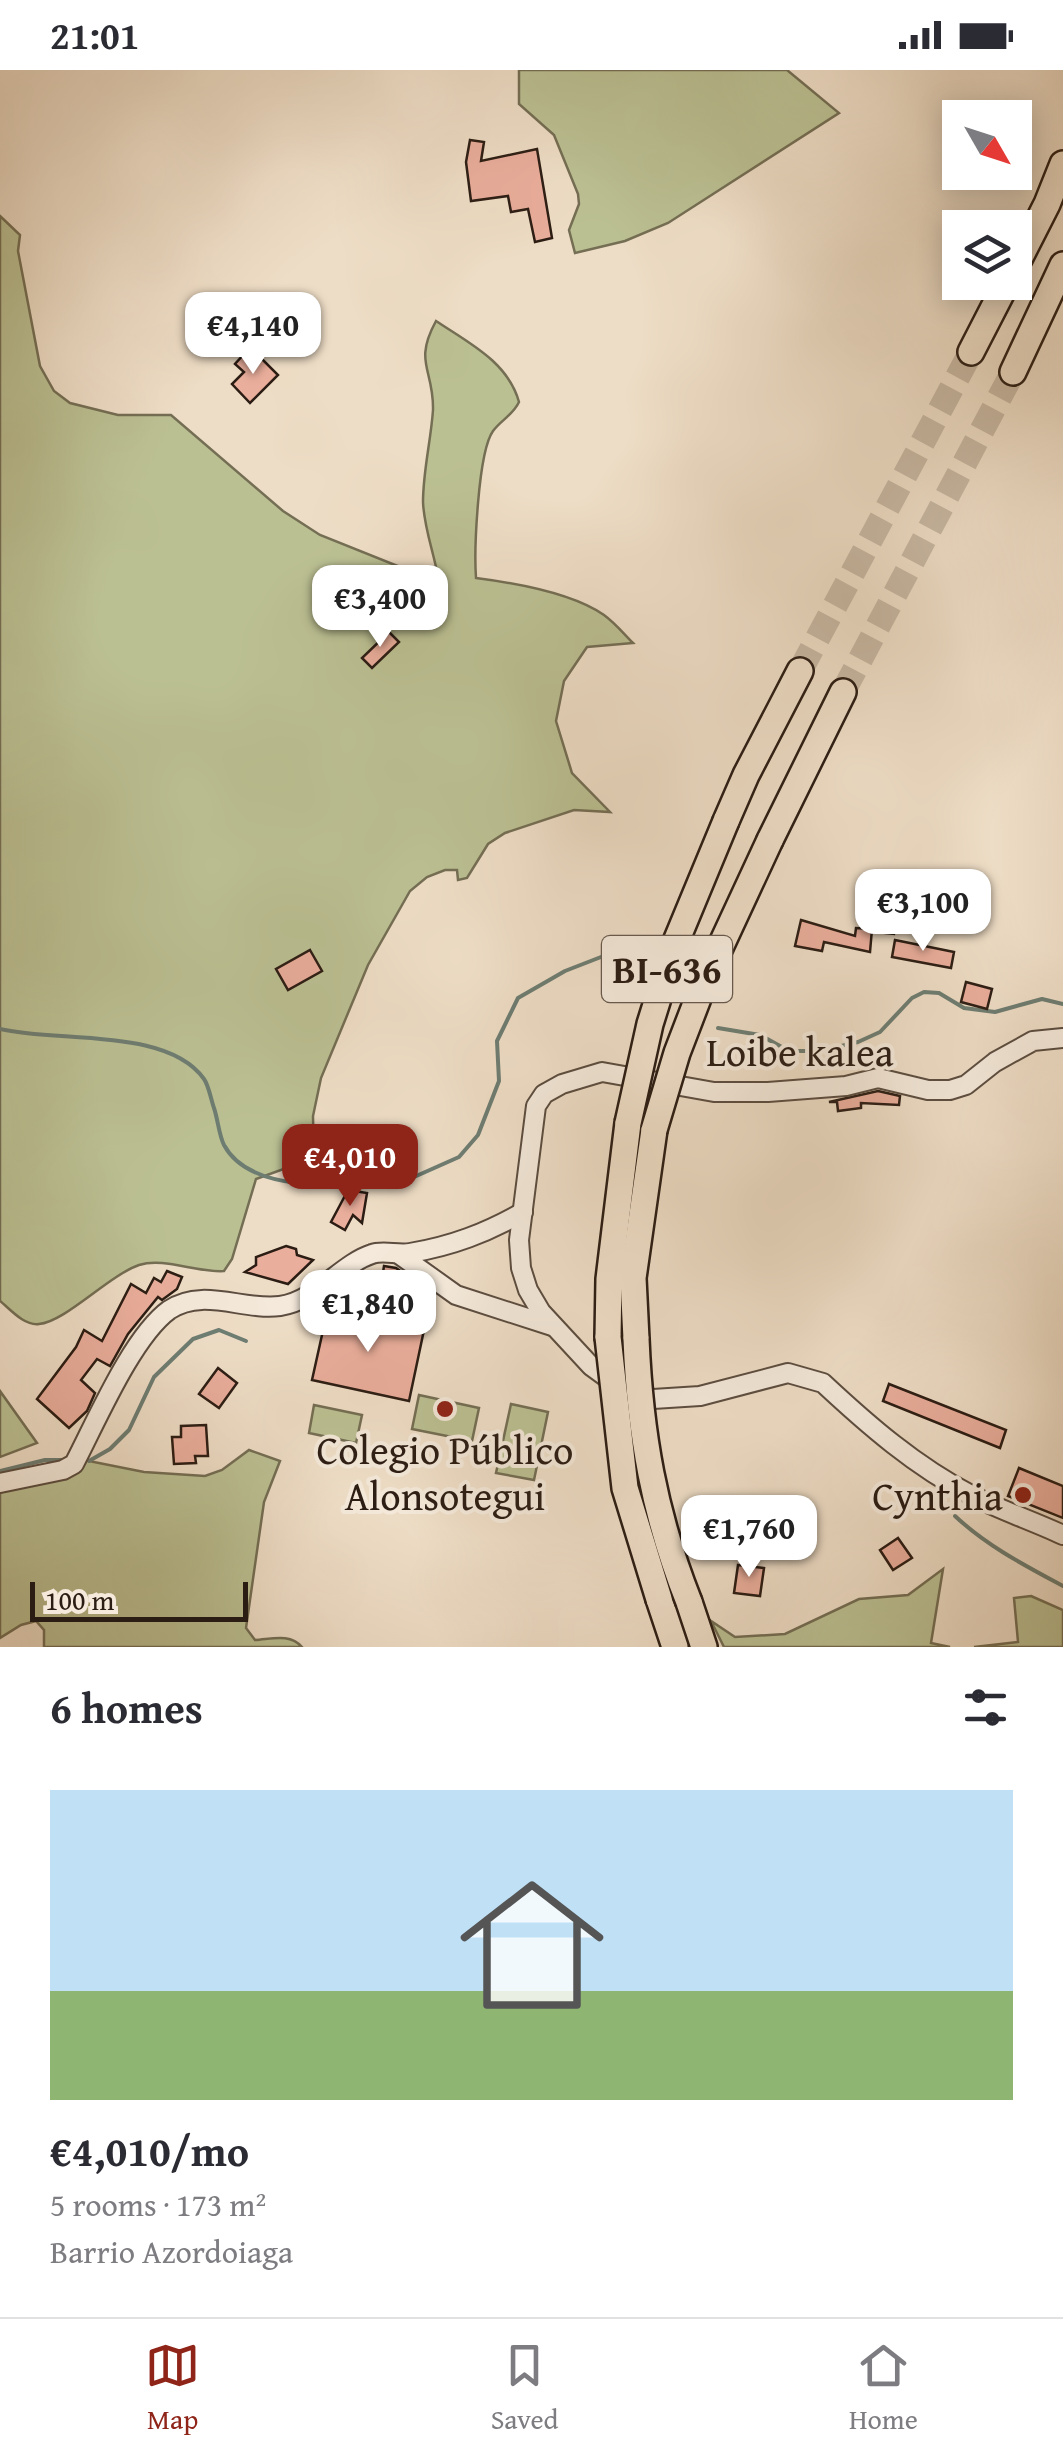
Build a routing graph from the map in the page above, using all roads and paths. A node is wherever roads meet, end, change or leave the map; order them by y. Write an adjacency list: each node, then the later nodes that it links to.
1 (1063, 164): 2 (highway)
2 (1032, 231)
3 (1063, 265): 6 (highway)
4 (998, 300): 5 (highway)
5 (972, 352)
6 (1013, 372)
7 (800, 671): 15 (highway, BI-636, bridge)
8 (842, 692): 16 (highway, BI-636, bridge)
9 (1063, 1038): 10 (street, Loibe kalea)
10 (523, 1212): 11 (street); 12 (street)
11 (400, 1255): 12 (street); 13 (street)
12 (557, 1328): 14 (street)
13 (0, 1483)
14 (1063, 1534)
15 (675, 1647)
16 (704, 1647)

